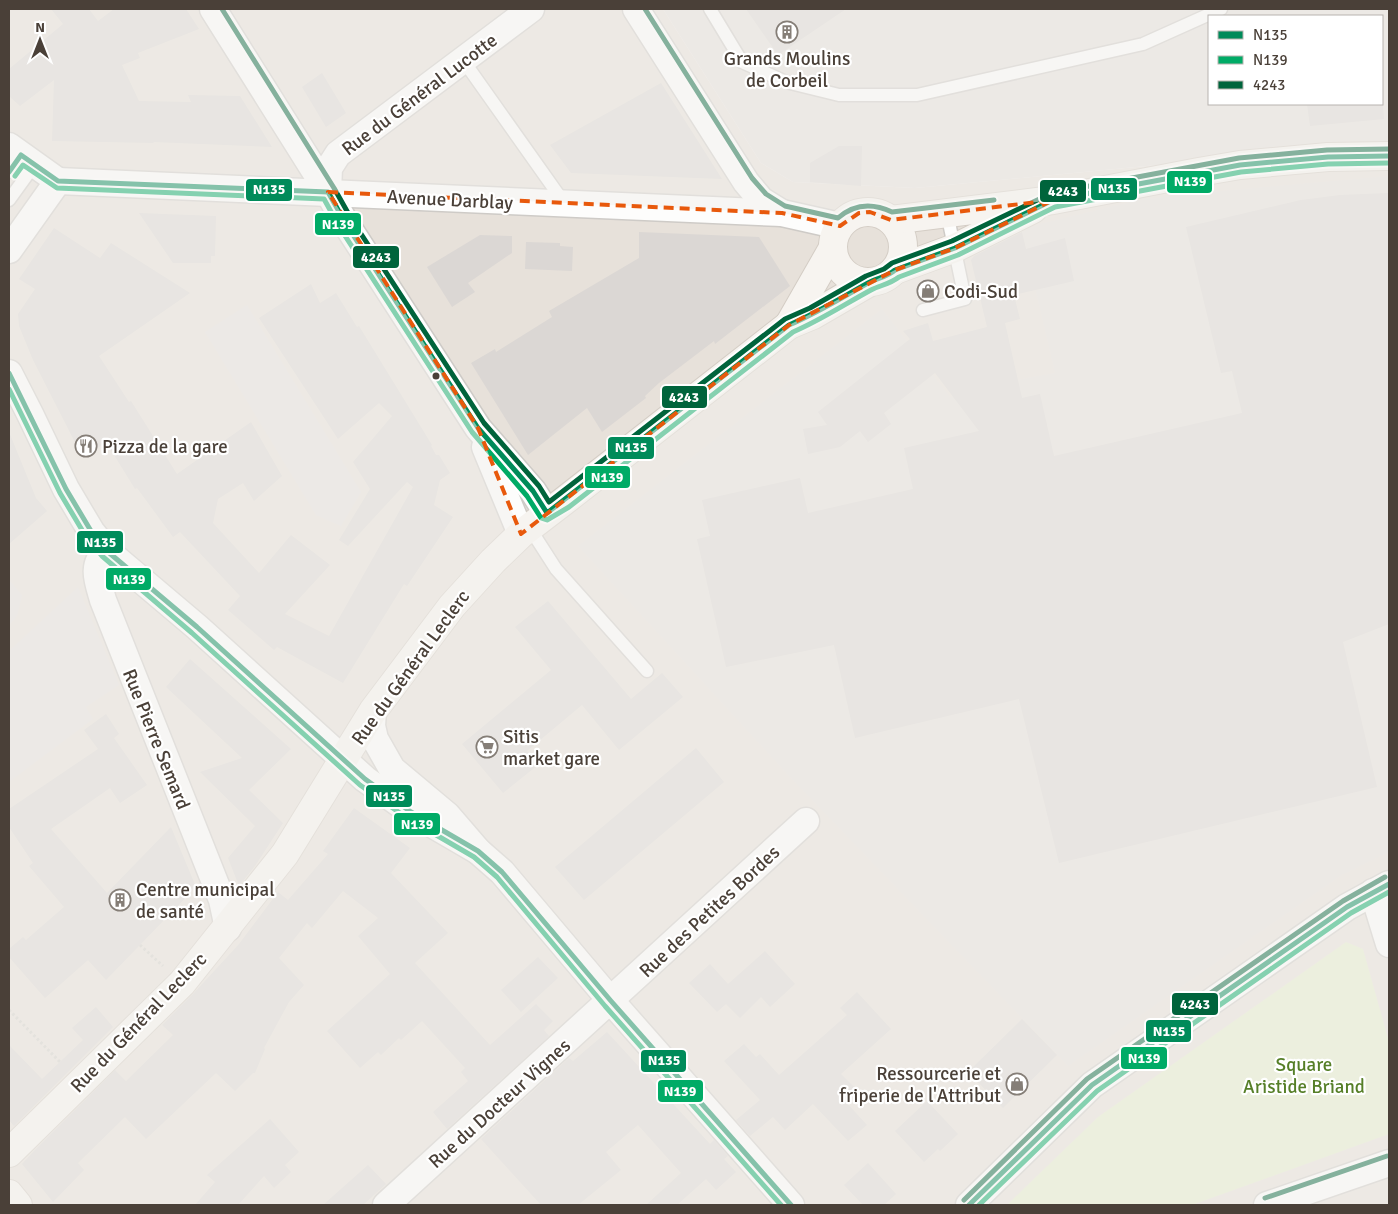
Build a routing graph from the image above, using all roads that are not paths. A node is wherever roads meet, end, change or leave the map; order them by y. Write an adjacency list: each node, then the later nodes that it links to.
1 (213, 9): 10 (street)
2 (531, 9): 6 (street, Rue du Général Lucotte)
3 (636, 9): 14 (street)
4 (710, 9): 5 (lane)
5 (1221, 9)
6 (463, 60): 10 (street, Rue du Général Lucotte); 13 (lane)
7 (1389, 156): 12 (main road)
8 (18, 159): 9 (street); 11 (lane)
9 (58, 181): 10 (street, Avenue Darblay); 19 (street)
10 (328, 192): 13 (street, Avenue Darblay); 25 (street)
11 (9, 200)
12 (1053, 200): 15 (main road); 18 (main road)
13 (565, 204): 14 (street, Avenue Darblay)
14 (782, 213): 17 (street, Avenue Darblay)
15 (947, 213): 16 (main road); 18 (lane)
16 (891, 220): 17 (main road); 20 (main road)
17 (837, 237): 21 (main road); 23 (main road, Rue du Général Leclerc)
18 (955, 248): 20 (main road); 22 (lane)
19 (9, 250)
20 (895, 270): 21 (main road)
21 (870, 282): 23 (main road, Rue du Général Leclerc)
22 (923, 310)
23 (789, 325): 25 (main road, Rue du Général Leclerc)
24 (9, 373): 26 (street)
25 (532, 524): 27 (lane); 28 (main road, Rue du Général Leclerc)
26 (107, 551): 29 (street); 33 (street, Rue Pierre Semard)
27 (647, 671)
28 (373, 711): 29 (main road, Rue du Général Leclerc); 31 (street)
29 (343, 760): 31 (street); 33 (main road, Rue du Général Leclerc)
30 (806, 821): 35 (street, Rue des Petites Bordes)
31 (478, 851): 35 (street)
32 (1381, 888): 34 (street); 42 (street)
33 (228, 928): 36 (main road, Rue du Général Leclerc)
34 (1389, 944)
35 (611, 1001): 40 (street, Rue du Docteur Vignes); 41 (street)
36 (9, 1153)
37 (1389, 1163): 43 (street)
38 (9, 1194): 39 (main road)
39 (18, 1205)
40 (386, 1205)
41 (791, 1205)
42 (969, 1205)
43 (1267, 1205)

